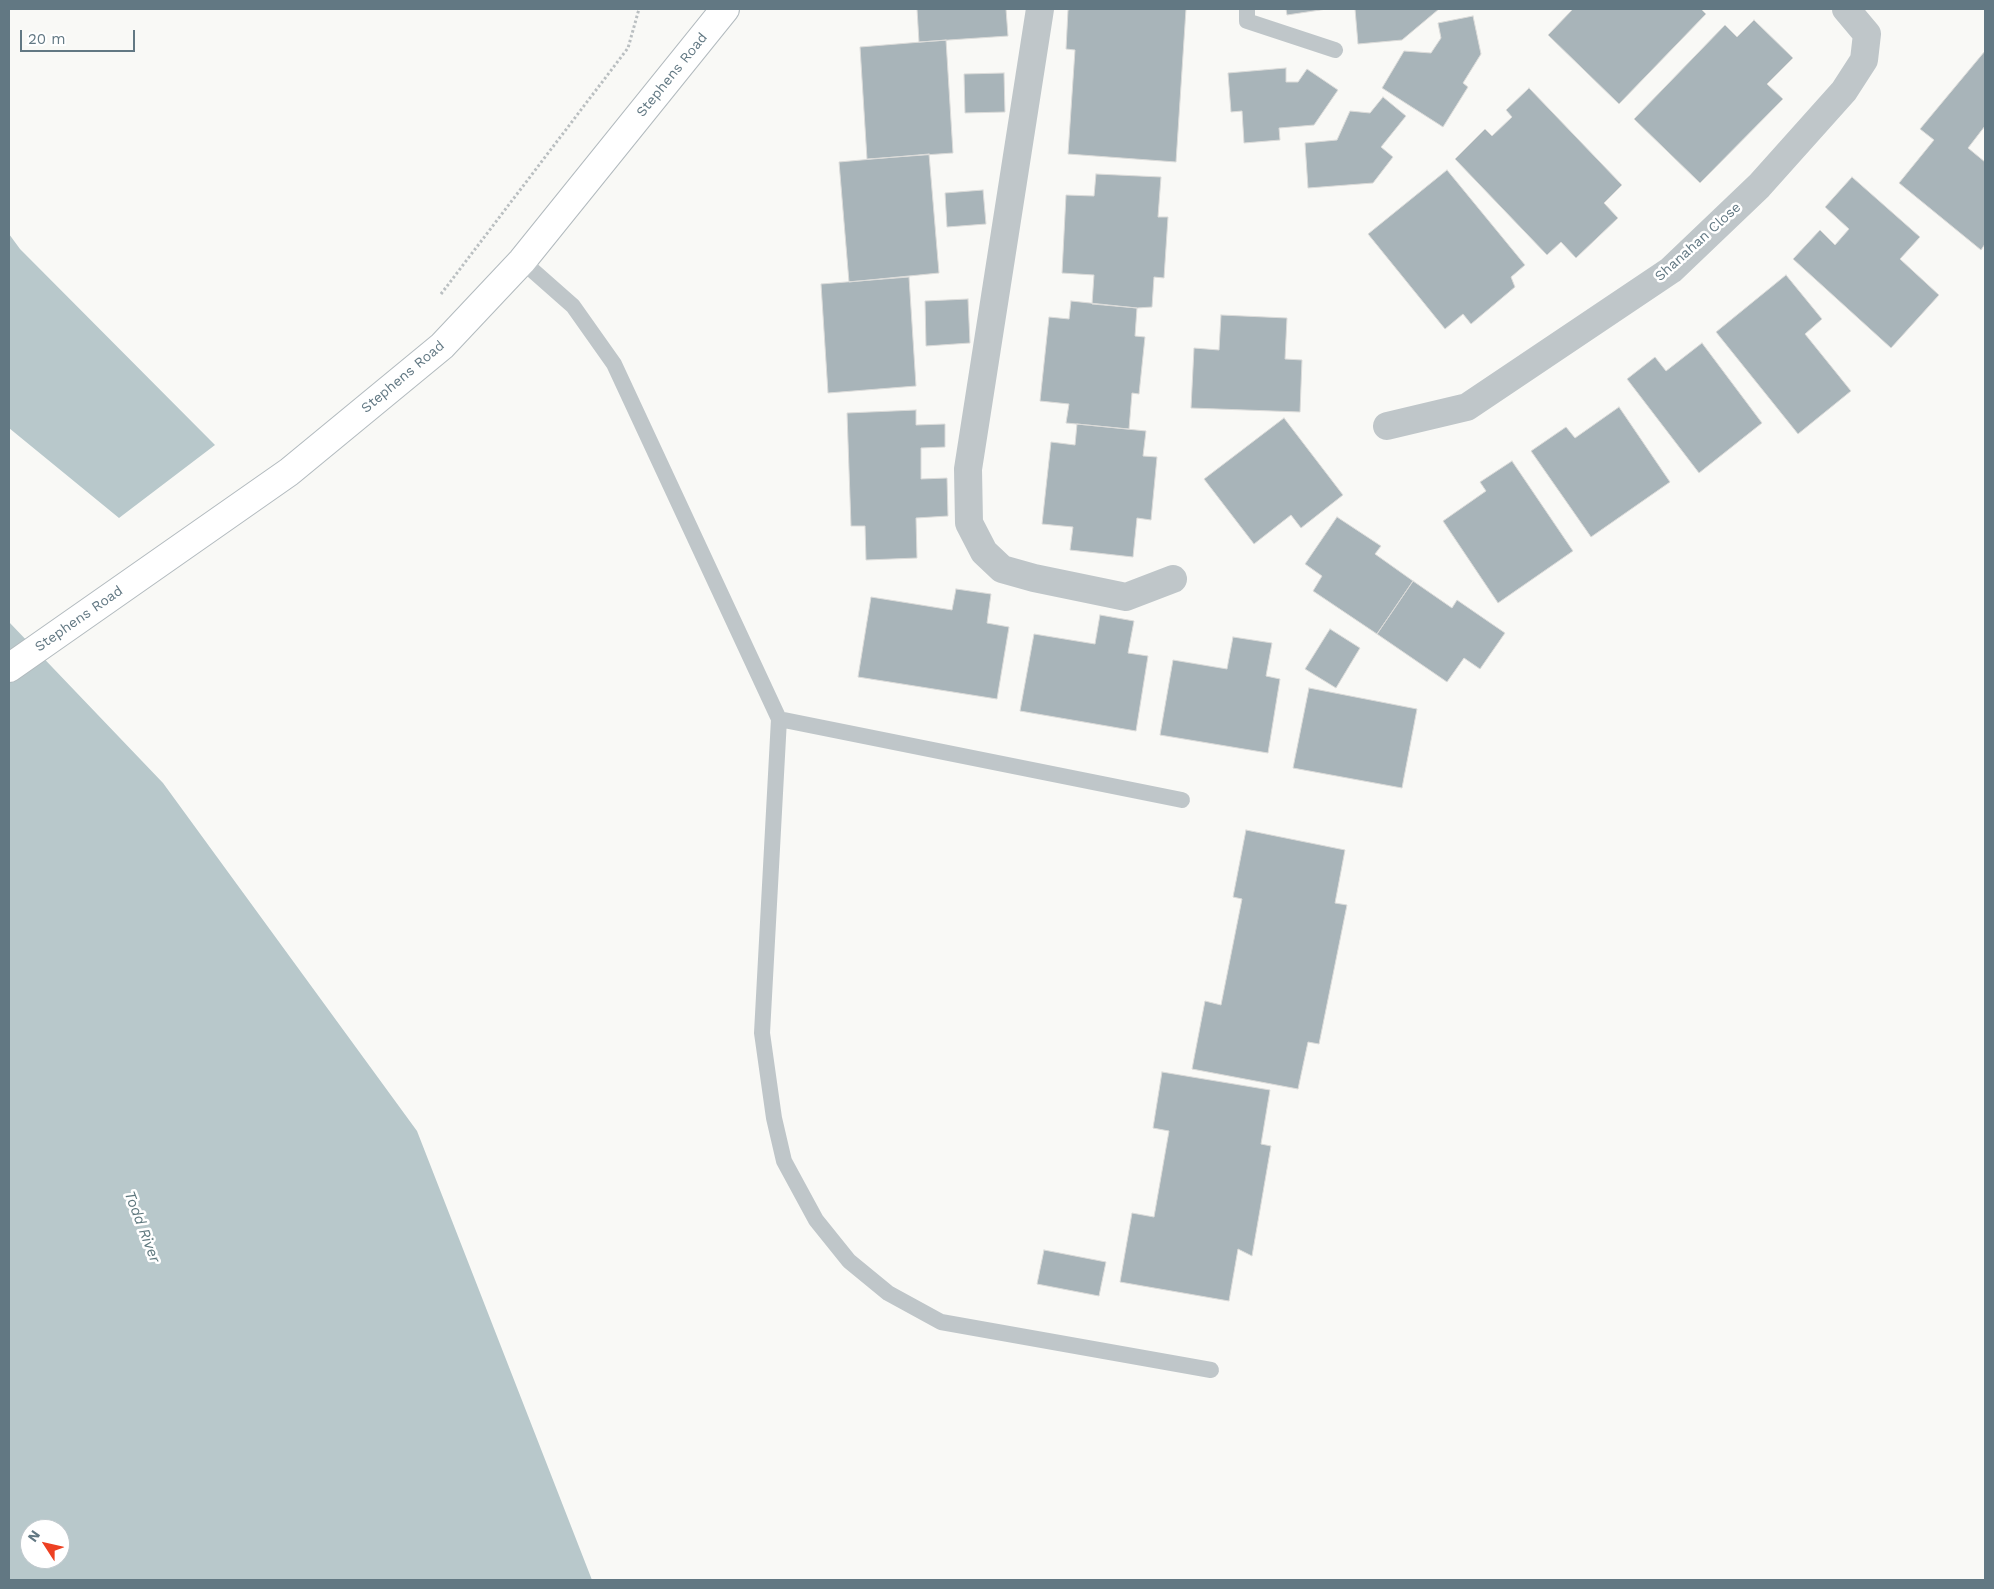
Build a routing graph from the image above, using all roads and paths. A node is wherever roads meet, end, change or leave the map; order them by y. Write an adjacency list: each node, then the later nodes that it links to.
1 (639, 9): 8 (path)
2 (725, 9): 7 (street, Stephens Road)
3 (1040, 9): 10 (street)
4 (1247, 9): 6 (lane)
5 (1846, 9): 9 (street, Shanahan Close)
6 (1335, 50)
7 (522, 261): 11 (street, Stephens Road); 12 (lane)
8 (439, 297)
9 (1388, 426)
10 (1173, 579)
11 (9, 668)
12 (779, 719): 13 (lane); 14 (lane)
13 (1182, 800)
14 (1211, 1370)

